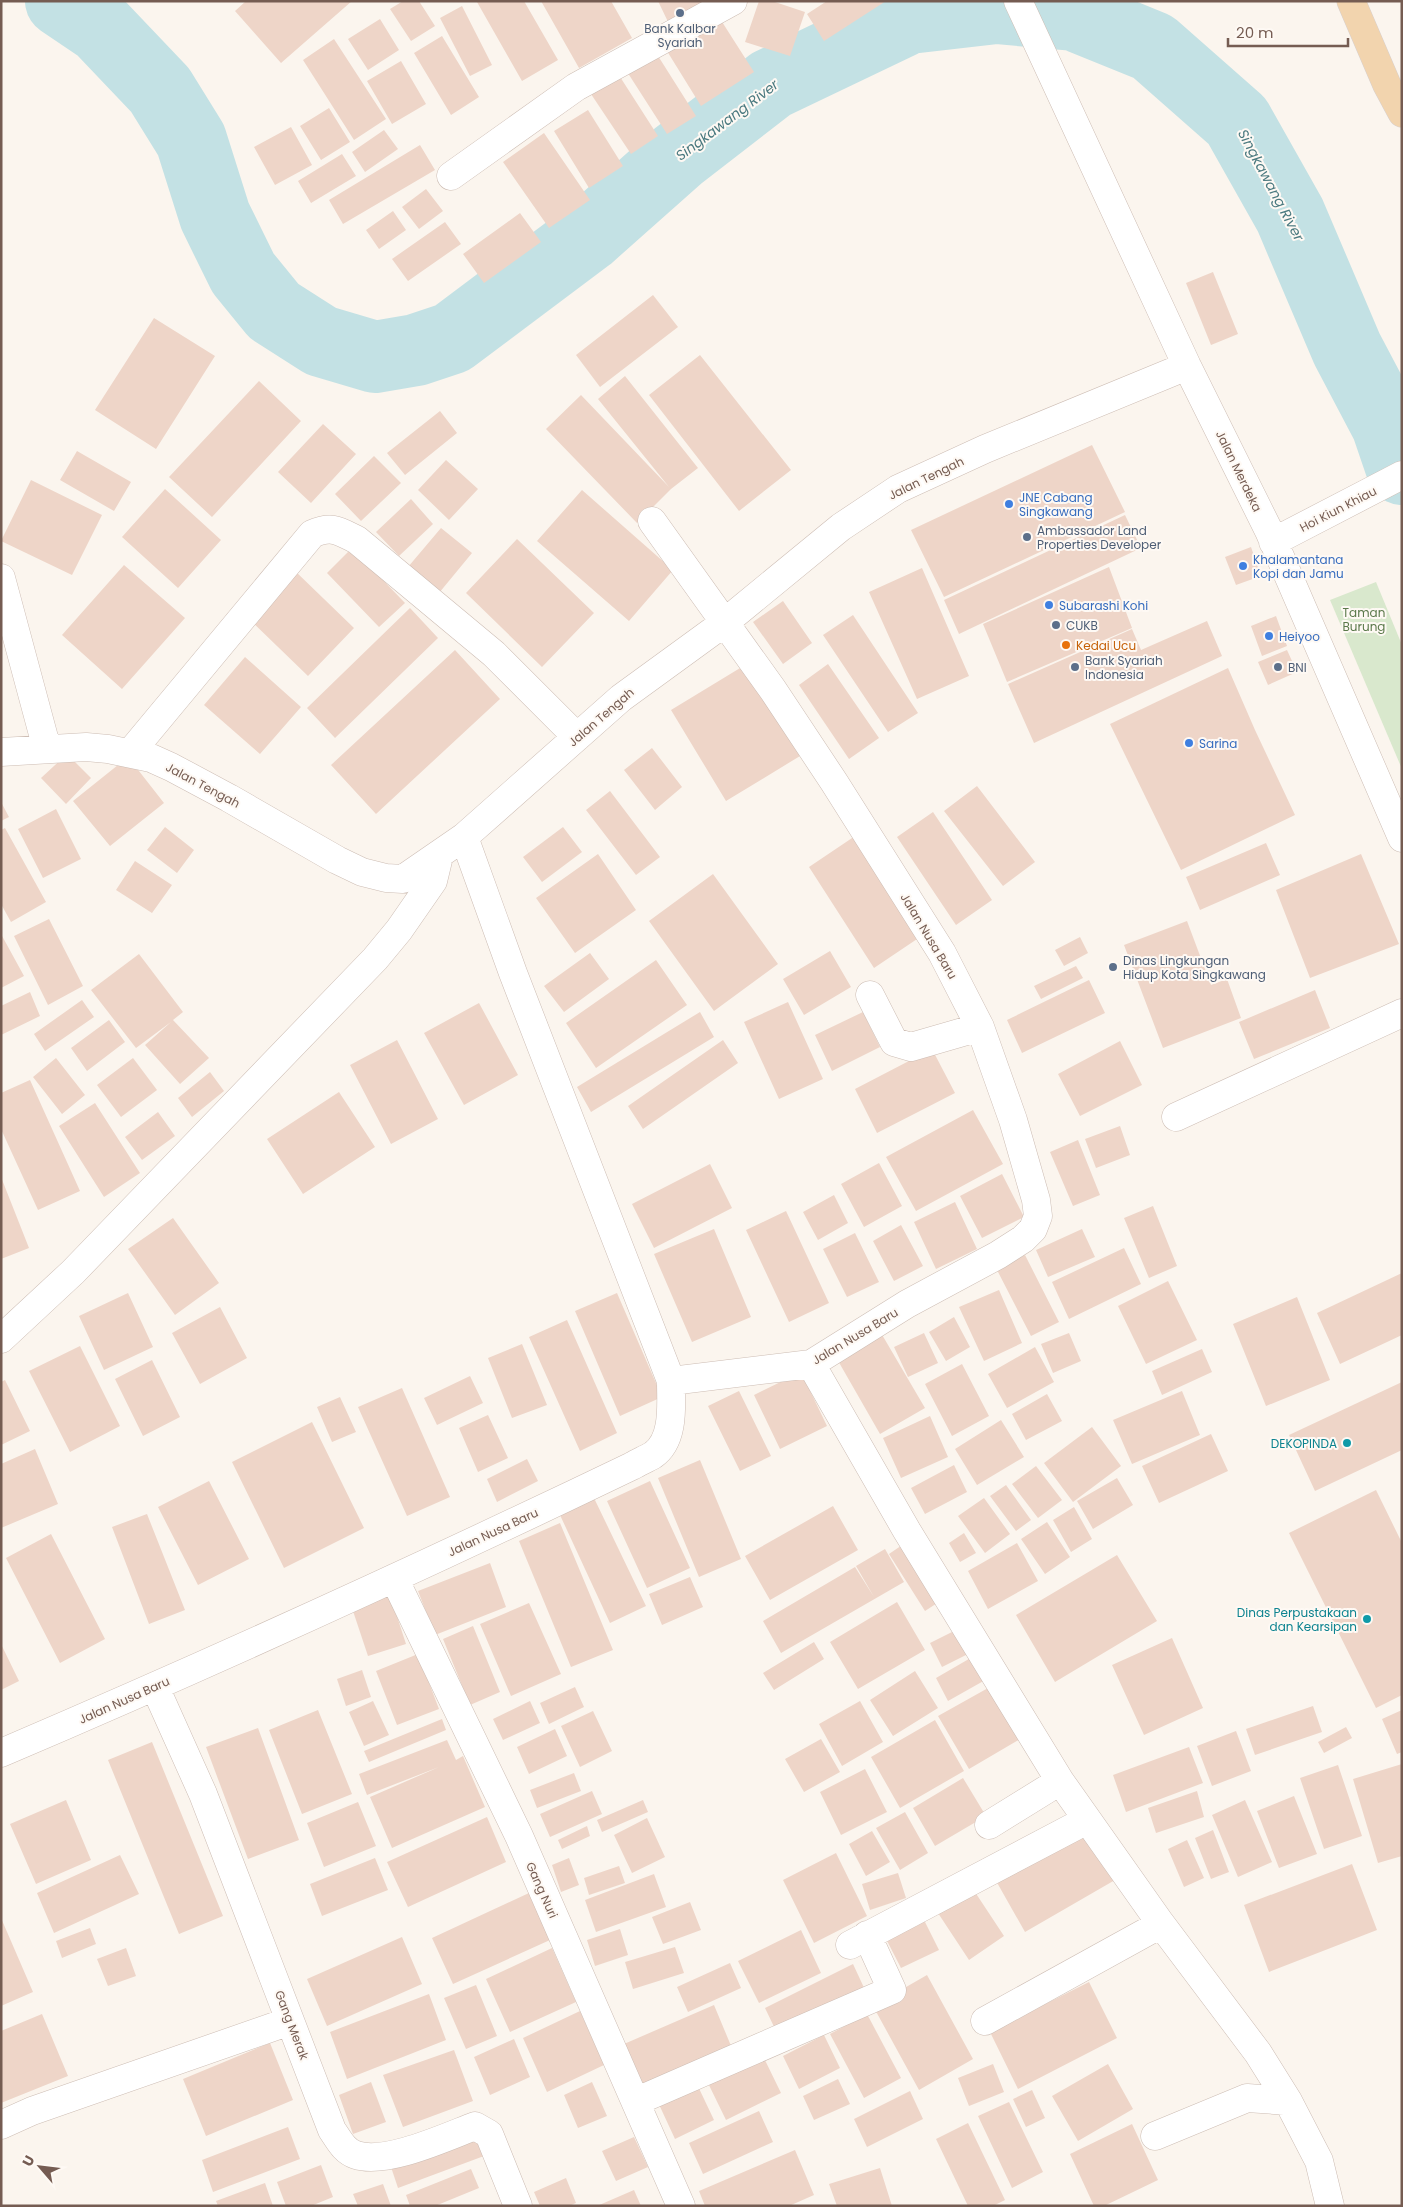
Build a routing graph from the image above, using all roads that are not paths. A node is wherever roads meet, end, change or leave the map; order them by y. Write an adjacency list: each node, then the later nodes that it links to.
1 (733, 1): 7 (street)
2 (1018, 1): 8 (street, Jalan Merdeka)
3 (1341, 1): 4 (main road)
4 (1357, 12): 5 (main road)
5 (1394, 82): 6 (main road)
6 (1402, 113)
7 (451, 176)
8 (1187, 366): 11 (street, Jalan Merdeka); 13 (street, Jalan Tengah)
9 (1402, 475): 11 (street, Hoi Kiun Khiau)
10 (652, 521): 13 (street, Jalan Nusa Baru)
11 (1273, 542): 19 (street, Jalan Merdeka)
12 (1, 578): 15 (street)
13 (724, 623): 14 (street, Jalan Tengah); 23 (street, Jalan Nusa Baru)
14 (577, 737): 17 (street); 18 (street, Jalan Tengah)
15 (47, 749): 16 (street, Jalan Tengah); 17 (street, Jalan Tengah)
16 (1, 752)
17 (130, 753): 20 (street, Jalan Tengah)
18 (464, 837): 20 (street, Jalan Tengah); 27 (street)
19 (1402, 838)
20 (438, 856): 25 (street)
21 (870, 995): 23 (street)
22 (1402, 1013): 24 (street)
23 (980, 1028): 26 (street, Jalan Nusa Baru)
24 (1176, 1117)
25 (1, 1339)
26 (811, 1364): 27 (street, Jalan Nusa Baru); 31 (street)
27 (671, 1381): 28 (street, Jalan Nusa Baru)
28 (394, 1578): 29 (street, Jalan Nusa Baru); 38 (street, Gang Nuri)
29 (155, 1687): 30 (street, Jalan Nusa Baru); 35 (street, Gang Merak)
30 (1, 1753)
31 (1060, 1781): 32 (street); 33 (street)
32 (1087, 1820): 34 (street); 38 (street)
33 (990, 1825)
34 (1161, 1924): 36 (street); 37 (street)
35 (290, 2021): 39 (street); 41 (street, Gang Merak)
36 (985, 2021)
37 (1288, 2100): 40 (street); 43 (street)
38 (636, 2101): 42 (street, Gang Nuri)
39 (1, 2125)
40 (1155, 2136)
41 (518, 2206)
42 (681, 2206)
43 (1330, 2206)

